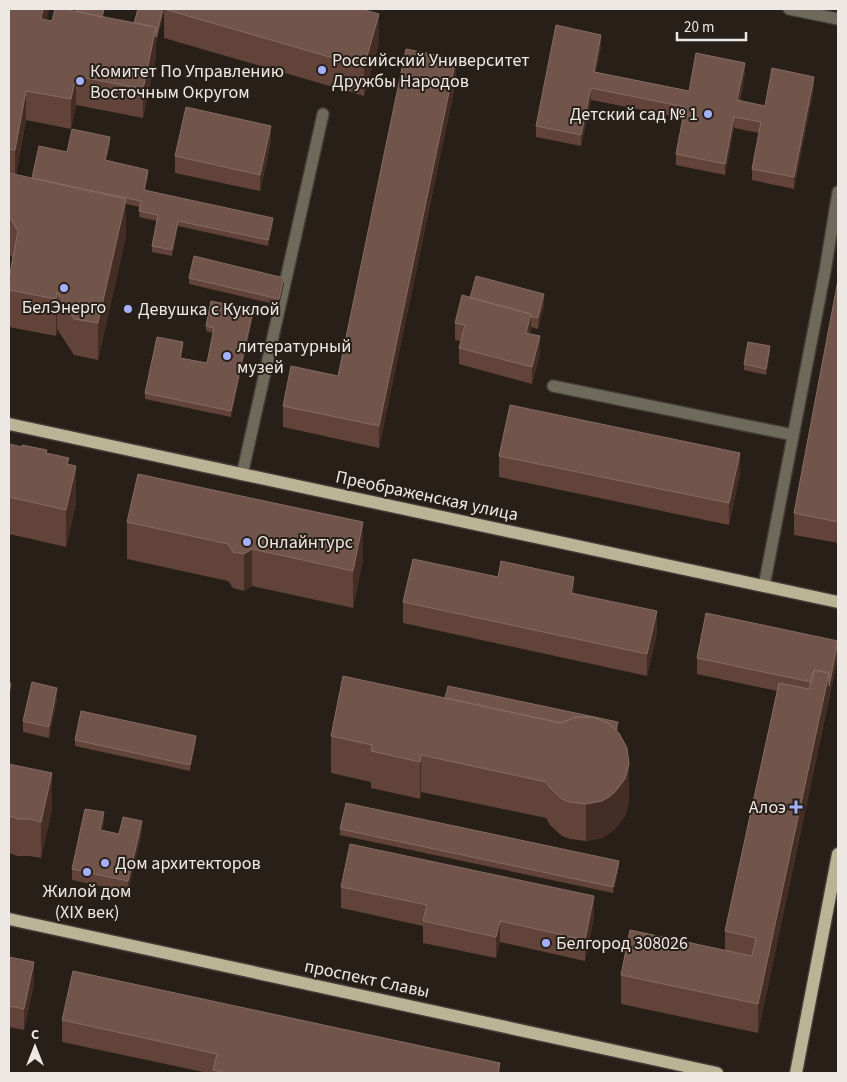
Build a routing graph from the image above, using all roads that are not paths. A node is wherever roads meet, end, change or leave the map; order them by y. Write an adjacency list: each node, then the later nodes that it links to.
1 (789, 9): 2 (lane)
2 (838, 19)
3 (323, 114): 8 (lane)
4 (838, 192): 7 (lane)
5 (553, 386): 7 (lane)
6 (9, 424): 8 (main road, Преображенская улица)
7 (793, 436): 9 (lane)
8 (242, 475): 9 (main road, Преображенская улица)
9 (764, 586): 10 (main road, Преображенская улица)
10 (838, 602)
11 (838, 854): 14 (main road)
12 (9, 919): 13 (main road, проспект Славы)
13 (717, 1073)
14 (796, 1073)

